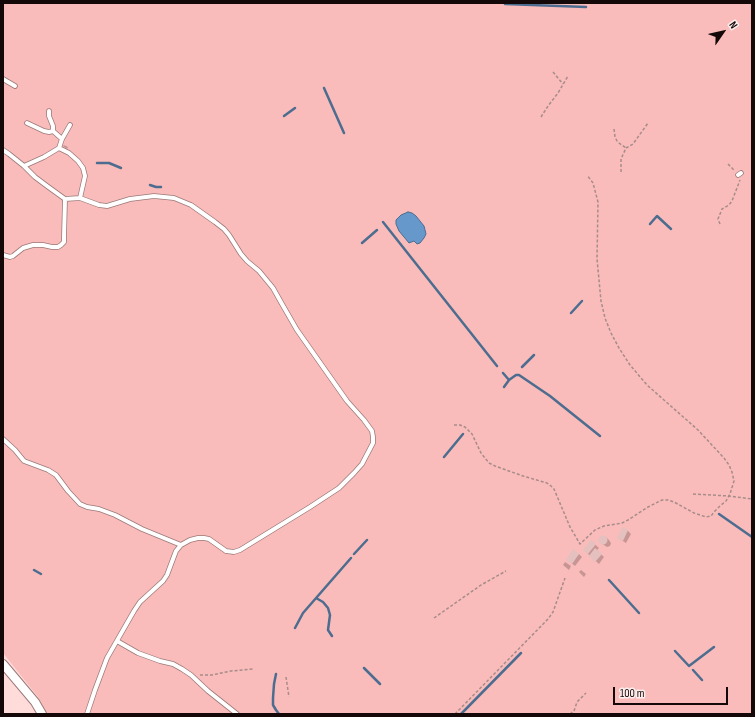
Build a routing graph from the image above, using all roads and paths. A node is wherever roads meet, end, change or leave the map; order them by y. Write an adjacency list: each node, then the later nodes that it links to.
1 (553, 72): 4 (path)
2 (568, 76): 4 (path)
3 (3, 79): 5 (lane)
4 (563, 84): 7 (path)
5 (15, 86)
6 (49, 111): 12 (lane)
7 (541, 117)
8 (27, 123): 12 (lane)
9 (648, 123): 15 (path)
10 (70, 125): 13 (lane)
11 (614, 129): 15 (path)
12 (53, 131): 13 (lane)
13 (62, 139): 14 (lane)
14 (59, 148): 18 (lane); 21 (lane)
15 (626, 148): 19 (path)
16 (3, 150): 18 (lane)
17 (728, 164): 23 (path)
18 (24, 166): 22 (lane)
19 (621, 172)
20 (587, 176): 28 (path)
21 (80, 198): 22 (lane); 30 (lane)
22 (65, 199): 24 (lane)
23 (720, 224)
24 (3, 255)
25 (454, 425): 28 (path)
26 (3, 439): 30 (lane)
27 (693, 494): 28 (path)
28 (729, 496): 29 (path)
29 (752, 499)
30 (181, 544): 34 (lane)
31 (506, 571): 33 (path)
32 (565, 578): 44 (path)
33 (434, 618)
34 (117, 641): 37 (lane); 42 (lane)
35 (3, 664): 41 (street)
36 (253, 669): 37 (path)
37 (185, 671): 43 (lane)
38 (286, 677): 40 (path)
39 (586, 692): 45 (path)
40 (289, 697)
41 (42, 714)
42 (87, 714)
43 (237, 714)
44 (455, 714)
45 (570, 714)

